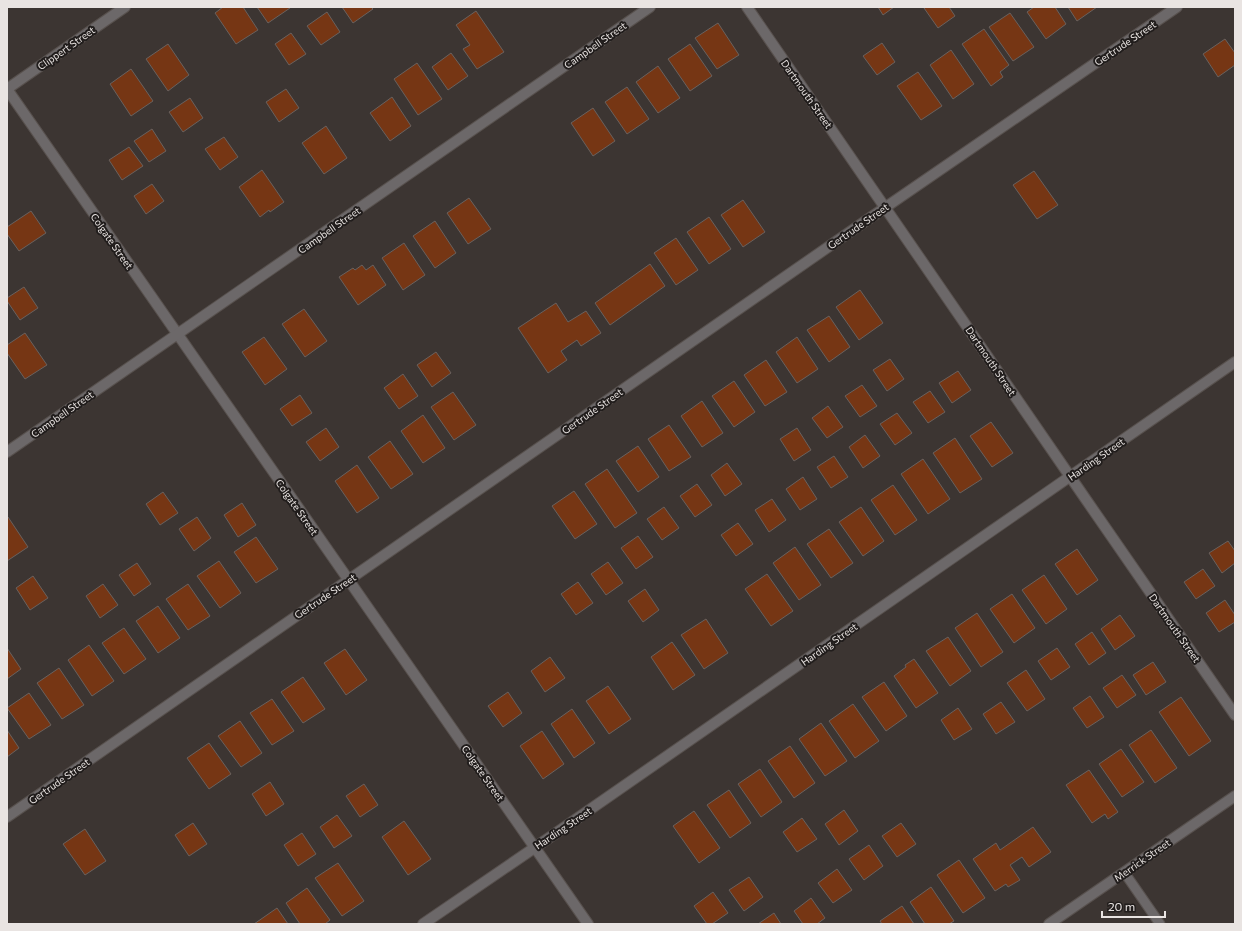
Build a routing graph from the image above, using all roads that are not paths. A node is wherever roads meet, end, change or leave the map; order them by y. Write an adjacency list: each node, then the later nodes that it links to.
1 (125, 7): 5 (street, Clippert Street)
2 (650, 7): 7 (street, Campbell Street)
3 (747, 7): 6 (street, Dartmouth Street)
4 (1177, 7): 6 (street, Gertrude Street)
5 (7, 89): 7 (street, Colgate Street)
6 (886, 207): 10 (street, Dartmouth Street); 11 (street, Gertrude Street)
7 (178, 335): 9 (street, Campbell Street); 11 (street, Colgate Street)
8 (1235, 362): 10 (street, Harding Street)
9 (7, 452)
10 (1070, 477): 12 (street, Dartmouth Street); 15 (street, Harding Street)
11 (348, 580): 14 (street, Gertrude Street); 15 (street, Colgate Street)
12 (1235, 715)
13 (1235, 796): 16 (street, Merrick Street)
14 (7, 817)
15 (535, 847): 17 (street, Harding Street); 18 (street, Colgate Street)
16 (1124, 872): 19 (street, Merrick Street); 20 (lane)
17 (423, 924)
18 (588, 924)
19 (1049, 924)
20 (1160, 924)

